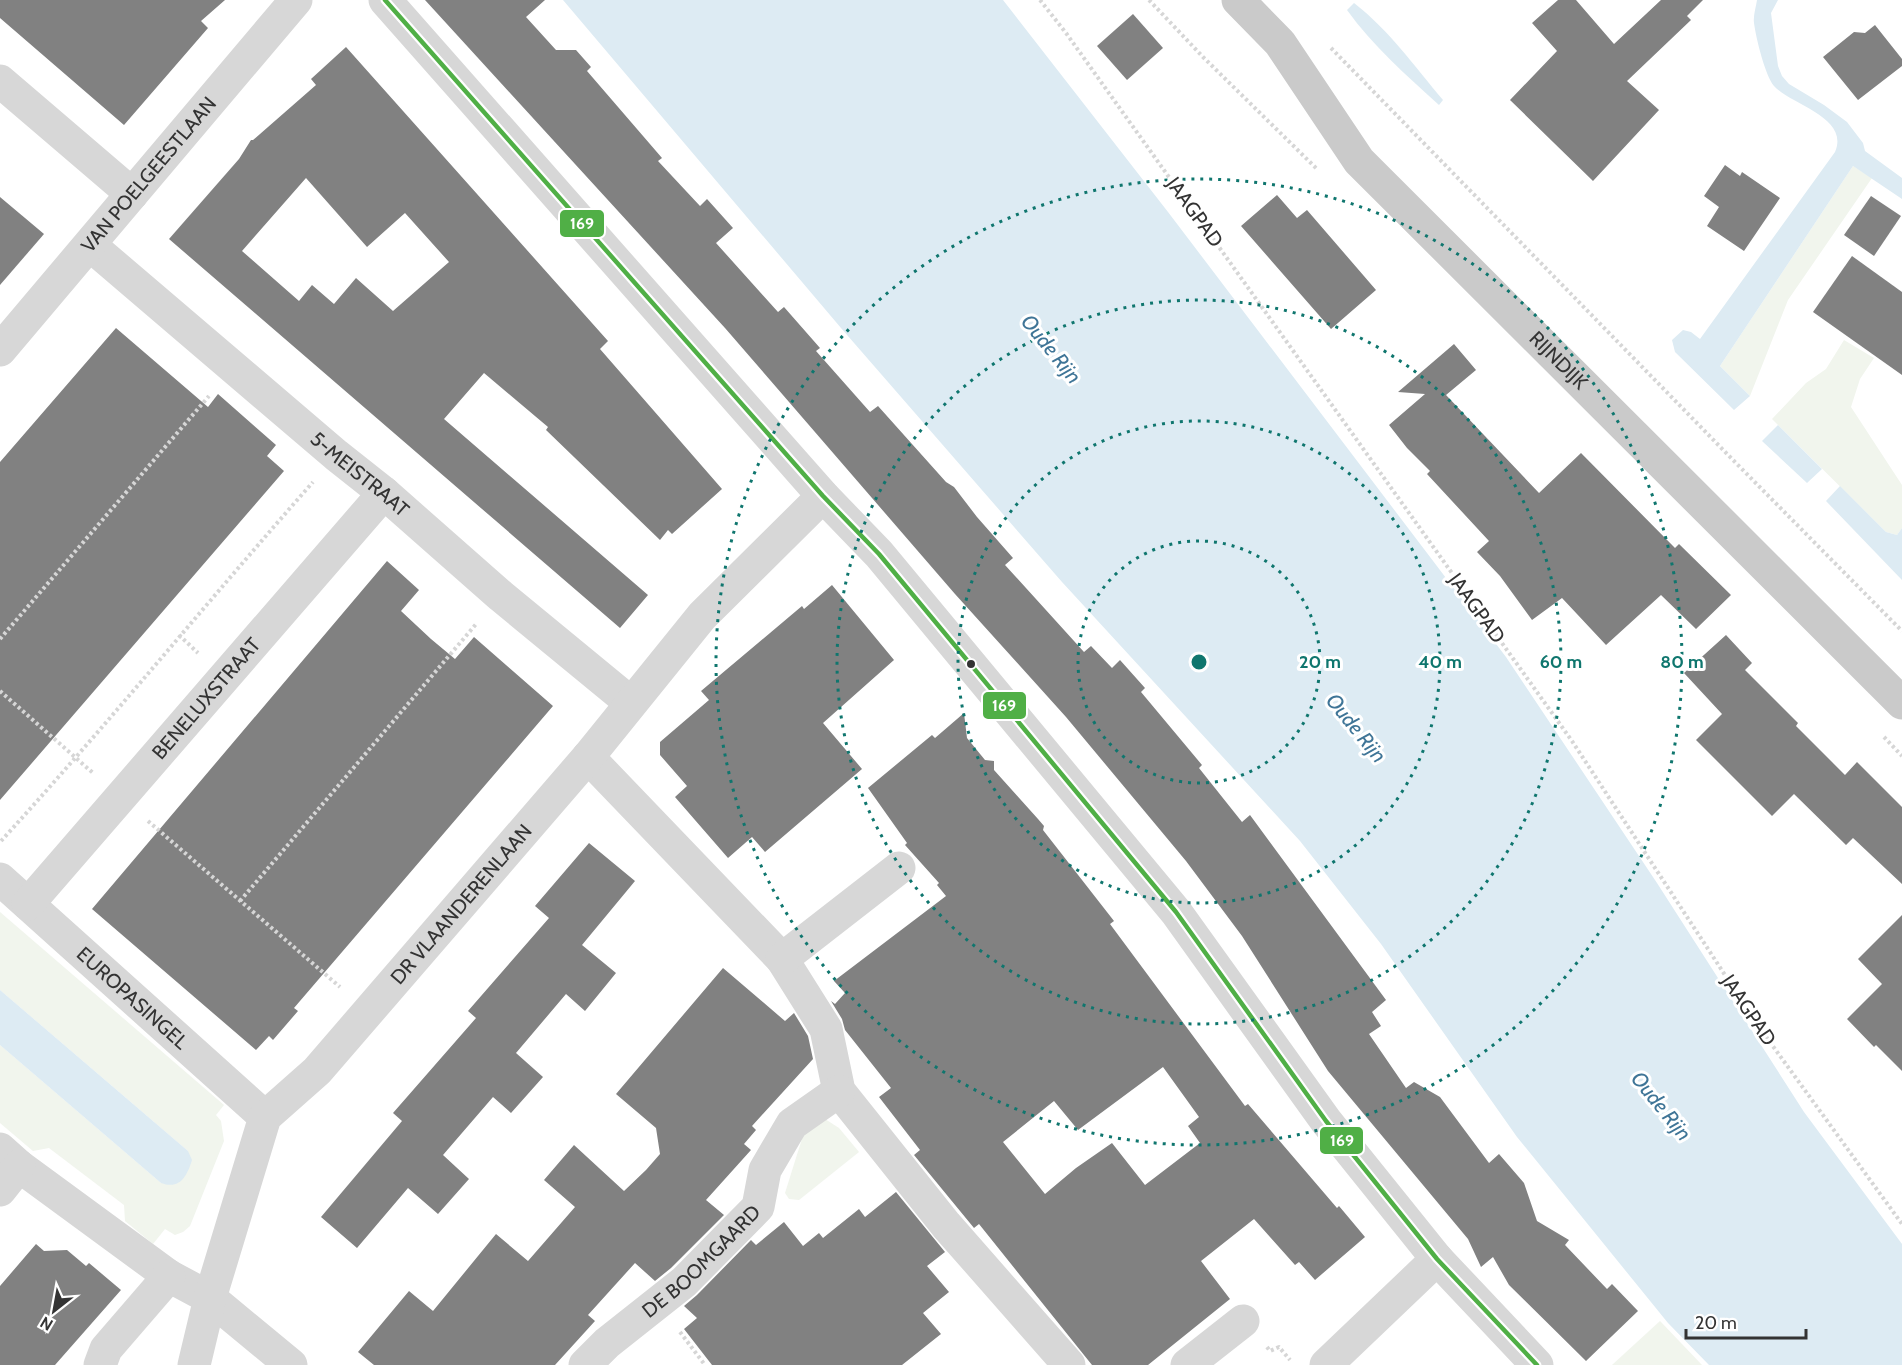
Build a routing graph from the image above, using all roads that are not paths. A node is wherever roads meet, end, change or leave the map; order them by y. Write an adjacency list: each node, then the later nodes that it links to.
1 (296, 0): 5 (street, VAN POELGEESTLAAN)
2 (385, 0): 9 (street)
3 (1238, 0): 11 (main road, RIJNDIJK)
4 (0, 81): 5 (street)
5 (132, 194): 6 (street, VAN POELGEESTLAAN)
6 (90, 245): 7 (street, VAN POELGEESTLAAN); 8 (street, 5-MEISTRAAT)
7 (0, 350)
8 (384, 493): 10 (street, 5-MEISTRAAT); 15 (street, BENELUXSTRAAT)
9 (822, 496): 10 (street, DR VLAANDERENLAAN); 20 (street)
10 (631, 703): 12 (street, DR VLAANDERENLAAN)
11 (1902, 703)
12 (588, 758): 16 (street); 18 (street, DR VLAANDERENLAAN)
13 (899, 868): 16 (street)
14 (0, 879): 15 (street, EUROPASINGEL)
15 (28, 904): 18 (street, EUROPASINGEL)
16 (782, 959): 17 (street)
17 (839, 1091): 24 (street, DE BOOMGAARD); 28 (street)
18 (265, 1117): 22 (street)
19 (6, 1168): 21 (street)
20 (1437, 1259): 30 (street); 31 (street)
21 (170, 1276): 22 (street); 25 (street)
22 (210, 1298): 26 (street); 27 (street)
23 (1243, 1321): 29 (street)
24 (606, 1358)
25 (100, 1365)
26 (194, 1365)
27 (291, 1365)
28 (1069, 1365)
29 (1187, 1365)
30 (1326, 1365)
31 (1538, 1365)

